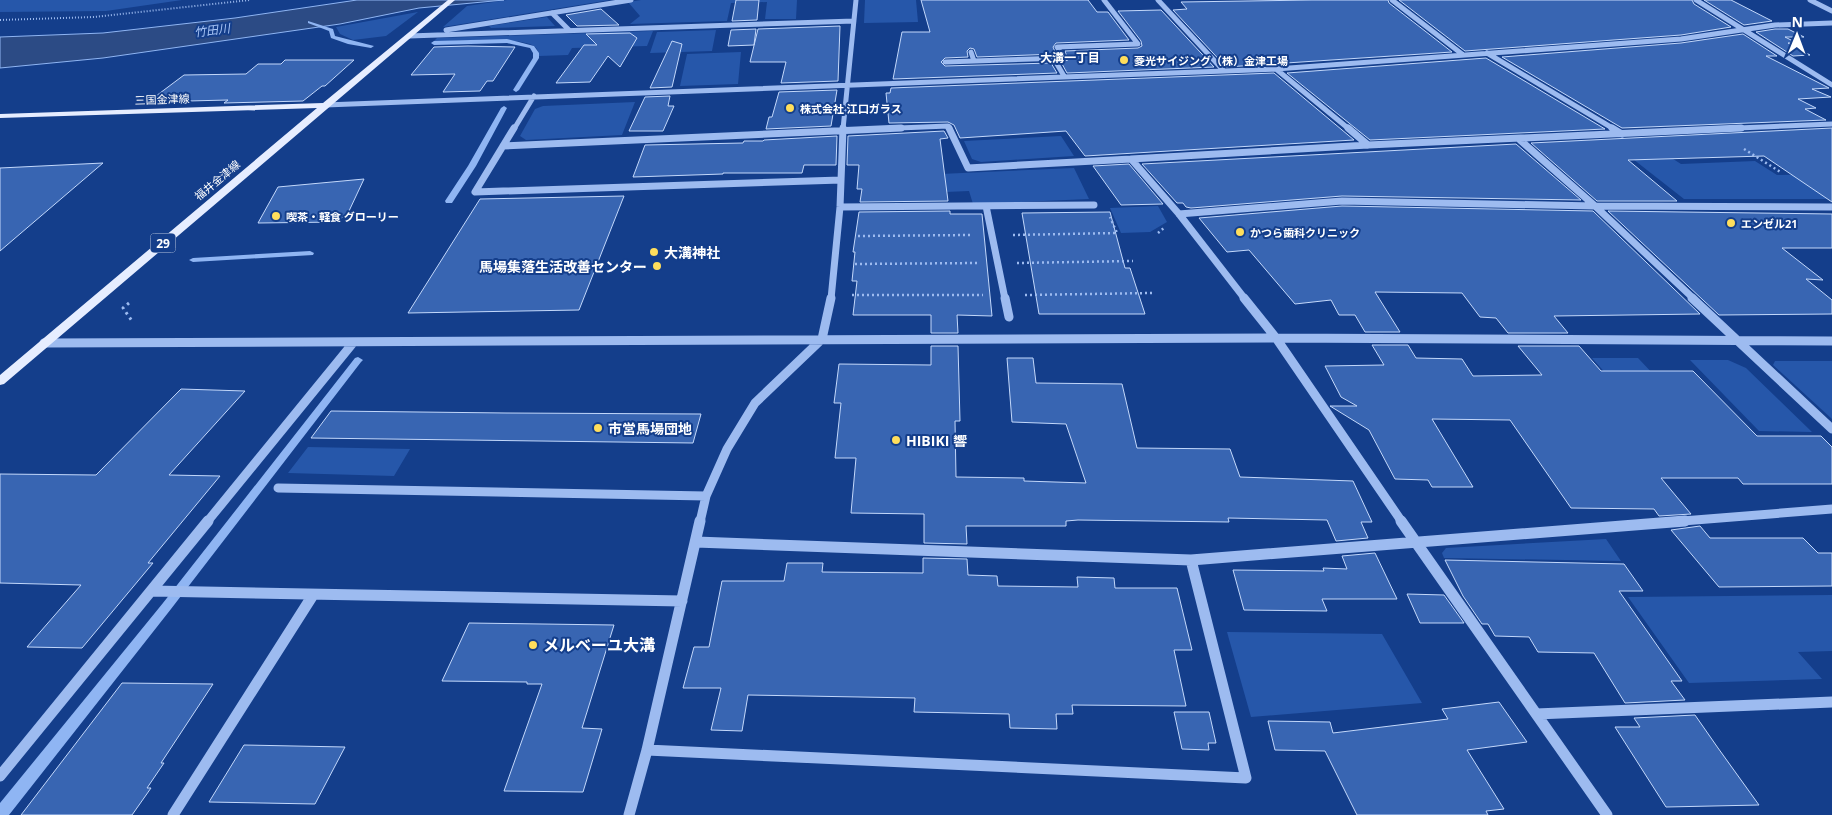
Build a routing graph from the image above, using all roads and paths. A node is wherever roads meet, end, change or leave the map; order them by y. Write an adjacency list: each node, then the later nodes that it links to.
1 (250, 0): 13 (path)
2 (452, 0): 18 (main road, 福井金津線 / 29)
3 (631, 0): 12 (street)
4 (856, 0): 14 (street)
5 (1104, 0): 22 (street)
6 (1158, 0): 7 (street); 26 (street)
7 (1164, 0)
8 (1392, 0): 21 (street)
9 (1696, 0): 17 (street)
10 (1810, 0): 11 (street)
11 (1832, 11)
12 (552, 13): 16 (street); 18 (street)
13 (0, 20)
14 (854, 21): 16 (street); 28 (street)
15 (1832, 22): 17 (street)
16 (569, 30): 18 (street)
17 (1742, 30): 20 (street); 29 (street)
18 (411, 34): 31 (main road, 福井金津線 / 29)
19 (971, 52): 24 (street)
20 (1486, 53): 21 (street); 36 (street)
21 (1462, 54): 25 (street)
22 (1054, 58): 24 (street); 27 (street)
23 (945, 62): 24 (street)
24 (974, 62)
25 (1276, 68): 26 (street); 38 (street)
26 (1223, 70): 27 (street)
27 (1064, 76): 28 (street)
28 (849, 84): 30 (street); 34 (street)
29 (1832, 86)
30 (534, 96): 31 (street); 39 (street)
31 (326, 105): 32 (main road, 三国金津線); 56 (main road, 福井金津線 / 29)
32 (0, 116)
33 (1832, 124): 35 (street)
34 (843, 130): 39 (street); 40 (street); 42 (street)
35 (1714, 130): 36 (street); 41 (path)
36 (1622, 134): 37 (street)
37 (1520, 140): 38 (street); 45 (street)
38 (1368, 145): 40 (street)
39 (503, 146): 42 (street)
40 (1132, 159): 48 (street)
41 (1782, 173)
42 (841, 180): 46 (street)
43 (1094, 205): 44 (street)
44 (986, 206): 46 (street); 50 (street)
45 (1595, 206): 47 (street); 48 (street); 54 (street)
46 (840, 207): 53 (street)
47 (1832, 207)
48 (1179, 214): 52 (street)
49 (130, 302): 51 (path)
50 (1009, 317)
51 (134, 324)
52 (1276, 338): 53 (street); 54 (street); 64 (street)
53 (822, 339): 57 (street); 61 (street)
54 (1738, 340): 55 (street); 59 (street)
55 (1832, 341)
56 (44, 343): 57 (street); 58 (main road, 福井金津線 / 29)
57 (353, 343): 66 (street)
58 (0, 381)
59 (1832, 429)
60 (278, 488): 61 (street)
61 (706, 496): 63 (street)
62 (1832, 509): 64 (street)
63 (696, 542): 65 (street); 68 (street)
64 (1416, 543): 65 (street); 70 (street)
65 (1191, 560): 71 (street)
66 (152, 591): 67 (street); 72 (street)
67 (313, 595): 68 (street); 73 (street)
68 (682, 601): 71 (street)
69 (1832, 702): 70 (street)
70 (1536, 714): 75 (street)
71 (646, 750): 74 (street)
72 (0, 776)
73 (173, 815)
74 (629, 815)
75 (1607, 815)

